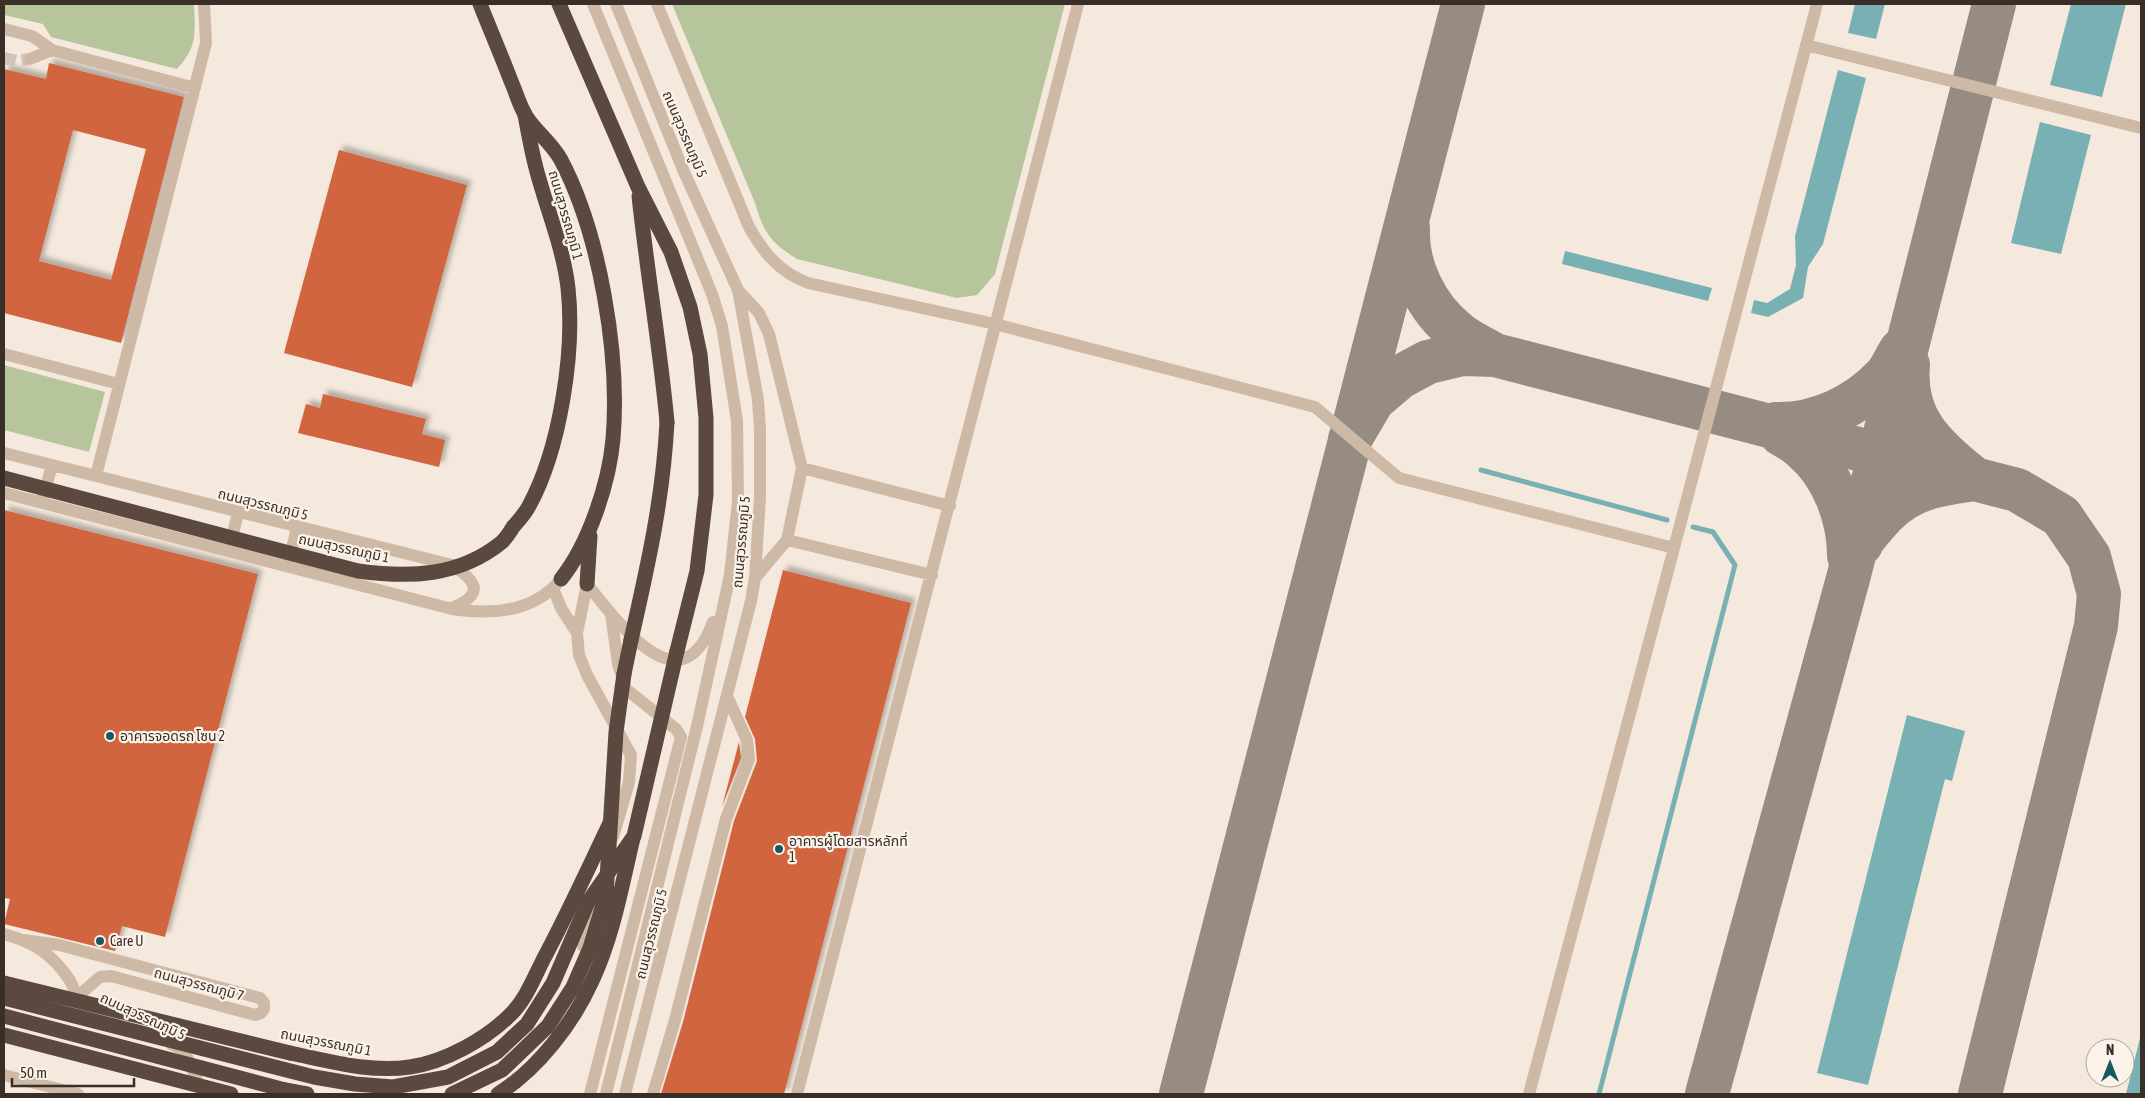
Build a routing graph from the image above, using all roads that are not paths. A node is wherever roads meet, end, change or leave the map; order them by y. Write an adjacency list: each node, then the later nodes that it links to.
1 (204, 4): 13 (street)
2 (480, 4): 14 (highway, ถนนสุวรรณภูมิ 1)
3 (559, 4): 16 (highway, ถนนสุวรรณภูมิ 1)
4 (593, 4): 36 (street, ถนนสุวรรณภูมิ 5)
5 (616, 4): 17 (street, ถนนสุวรรณภูมิ 5)
6 (657, 4): 18 (street)
7 (1078, 4): 18 (street)
8 (1817, 4): 10 (street)
9 (4, 29): 11 (street)
10 (1806, 45): 15 (street); 33 (street)
11 (52, 50): 12 (street); 13 (street)
12 (30, 59)
13 (195, 88): 20 (street)
14 (525, 115): 25 (highway, ถนนสุวรรณภูมิ 1, bridge); 30 (highway)
15 (2141, 128)
16 (638, 187): 45 (highway, ถนนสุวรรณภูมิ 1, bridge); 46 (highway, ถนนสุวรรณภูมิ 1, bridge)
17 (738, 290): 23 (street); 38 (street, ถนนสุวรรณภูมิ 5)
18 (994, 324): 28 (street); 33 (street)
19 (4, 354): 20 (street)
20 (119, 384): 24 (street)
21 (4, 453): 22 (street, ถนนสุวรรณภูมิ 5)
22 (52, 466): 24 (street, ถนนสุวรรณภูมิ 5); 27 (street)
23 (802, 468): 28 (street); 32 (street)
24 (96, 476): 29 (street, ถนนสุวรรณภูมิ 5)
25 (4, 478)
26 (4, 493): 27 (street)
27 (42, 503): 34 (street)
28 (950, 506): 37 (street)
29 (238, 513): 31 (street, ถนนสุวรรณภูมิ 5); 34 (street)
30 (590, 525): 39 (highway); 40 (highway)
31 (297, 528): 35 (street); 41 (street, ถนนสุวรรณภูมิ 5)
32 (787, 540): 37 (street); 38 (street)
33 (1674, 548): 68 (street)
34 (229, 551): 35 (street)
35 (288, 566): 41 (street)
36 (730, 574): 42 (street, ถนนสุวรรณภูมิ 5); 64 (street, ถนนสุวรรณภูมิ 5)
37 (932, 575): 67 (street)
38 (755, 578): 44 (street, ถนนสุวรรณภูมิ 5)
39 (557, 584): 41 (street); 43 (street)
40 (587, 584): 42 (street, ถนนสุวรรณภูมิ 5); 43 (street)
41 (452, 608)
42 (611, 614): 63 (street)
43 (577, 633): 62 (street)
44 (727, 696): 65 (street, ถนนสุวรรณภูมิ 5); 66 (street)
45 (610, 823): 49 (highway, ถนนสุวรรณภูมิ 1, bridge); 61 (highway, ถนนสุวรรณภูมิ 1, bridge)
46 (634, 836): 52 (highway, ถนนสุวรรณภูมิ 1, bridge); 62 (highway, ถนนสุวรรณภูมิ 1)
47 (4, 934): 48 (street, ถนนสุวรรณภูมิ 7)
48 (24, 940): 51 (street, ถนนสุวรรณภูมิ 7); 51 (street, ถนนสุวรรณภูมิ 7)
49 (4, 983)
50 (4, 992): 54 (street)
51 (77, 997): 54 (street, ถนนสุวรรณภูมิ 5)
52 (4, 998)
53 (4, 1016): 60 (highway, bridge)
54 (103, 1017): 58 (street, ถนนสุวรรณภูมิ 5)
55 (4, 1035): 59 (highway, bridge)
56 (4, 1075): 57 (street)
57 (78, 1094)
58 (203, 1094)
59 (231, 1094)
60 (307, 1094)
61 (452, 1094)
62 (498, 1094)
63 (590, 1094)
64 (606, 1094)
65 (625, 1094)
66 (653, 1094)
67 (797, 1094)
68 (1530, 1094)

